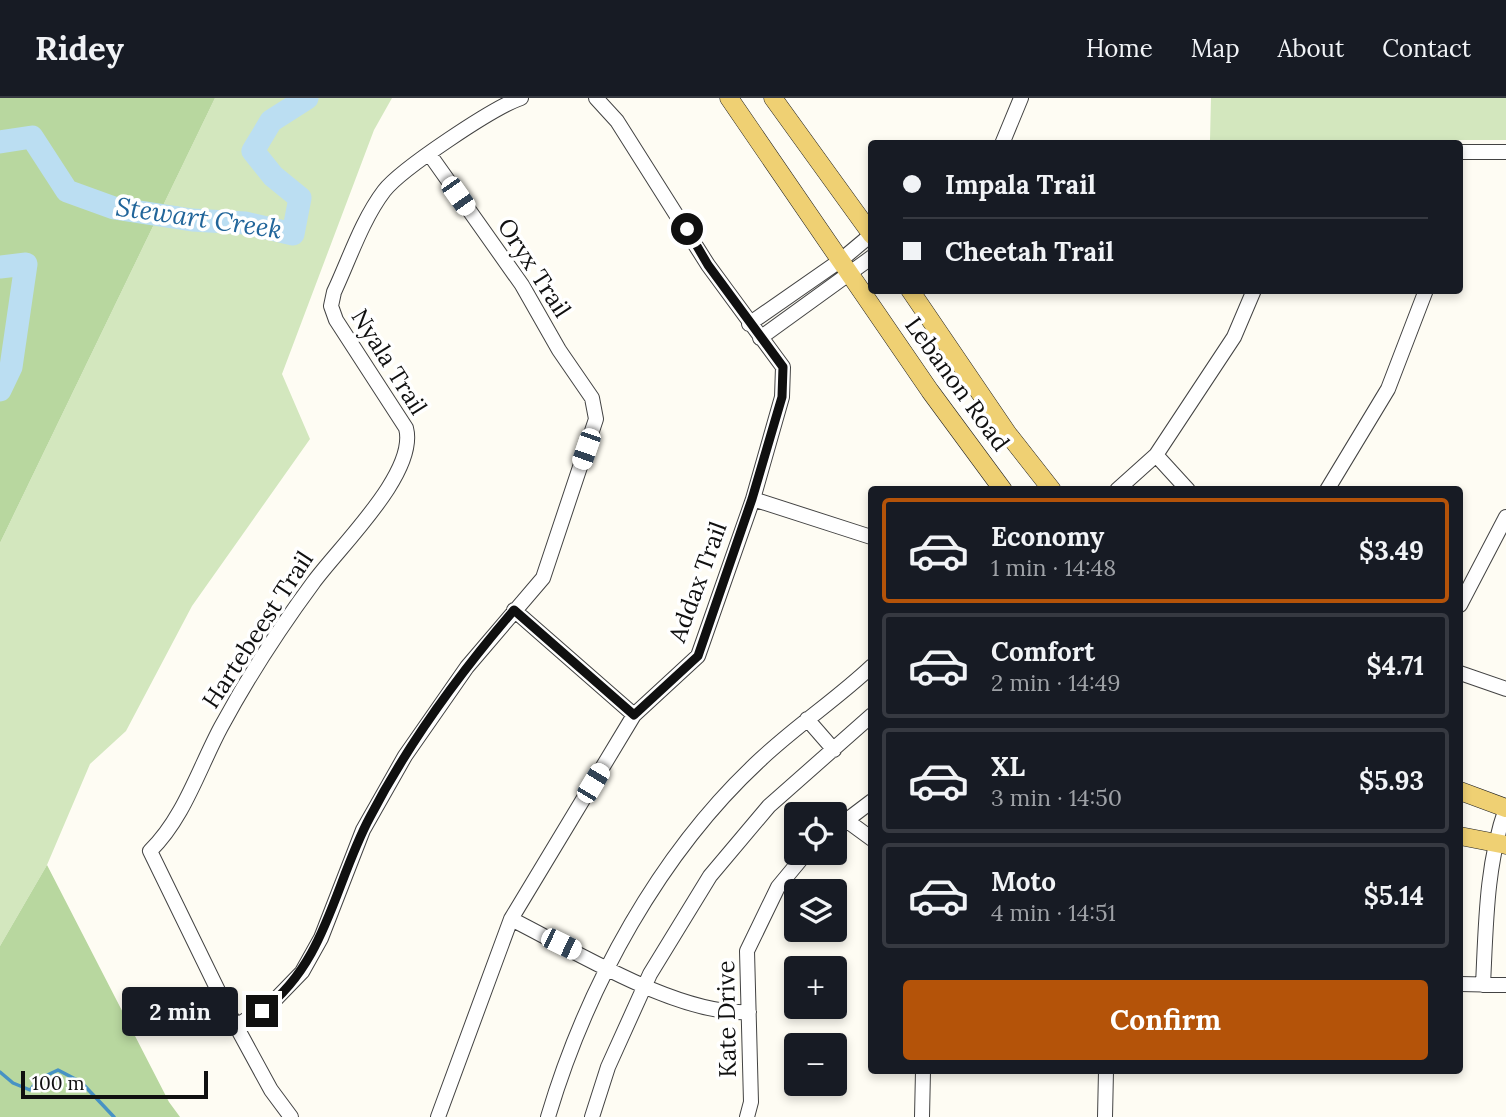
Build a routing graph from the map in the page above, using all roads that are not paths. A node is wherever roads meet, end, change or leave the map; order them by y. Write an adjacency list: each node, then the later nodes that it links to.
1 (521, 98): 9 (street)
2 (596, 98): 17 (street, Addax Trail)
3 (729, 98): 13 (main road, Lebanon Road)
4 (773, 98): 10 (main road)
5 (1021, 98): 6 (street)
6 (1004, 140)
7 (1463, 152): 8 (street)
8 (1506, 152)
9 (430, 155): 19 (street, Nyala Trail); 30 (street, Oryx Trail)
10 (868, 231)
11 (868, 239): 13 (street)
12 (868, 258): 13 (street)
13 (845, 266): 17 (street); 18 (street); 21 (main road, Lebanon Road)
14 (913, 294): 22 (main road, Lebanon Road)
15 (1252, 294): 20 (street)
16 (1424, 294): 25 (street)
17 (749, 324): 18 (street, Addax Trail)
18 (760, 338): 26 (street, Addax Trail)
19 (407, 438): 54 (street, Hartebeest Trail)
20 (1156, 455): 23 (street); 24 (street)
21 (1000, 486)
22 (1049, 486)
23 (1121, 486)
24 (1184, 486)
25 (1329, 486)
26 (752, 499): 28 (street); 34 (street, Addax Trail)
27 (1506, 517): 29 (street)
28 (868, 536)
29 (1463, 599)
30 (514, 610): 34 (street); 54 (street)
31 (868, 669): 35 (street)
32 (1463, 674): 33 (street)
33 (1506, 689)
34 (634, 715): 47 (street, Addax Trail)
35 (807, 719): 37 (street); 48 (street)
36 (868, 719): 37 (street)
37 (834, 750): 50 (street)
38 (1463, 792): 40 (main road)
39 (868, 804): 41 (street)
40 (1506, 808): 45 (street)
41 (847, 820)
42 (847, 828): 43 (street)
43 (868, 837)
44 (1463, 837): 45 (main road)
45 (1500, 844): 51 (street)
46 (796, 865): 53 (street, Kate Drive)
47 (511, 919): 48 (street); 58 (street, Addax Trail)
48 (609, 967): 50 (street); 59 (street)
49 (1463, 984): 51 (street)
50 (645, 985): 53 (street); 60 (street)
51 (1483, 985): 52 (street)
52 (1506, 985)
53 (749, 1012): 61 (street, Kate Drive)
54 (236, 1026): 57 (street)
55 (923, 1074): 62 (street)
56 (1106, 1074): 63 (street)
57 (291, 1117)
58 (438, 1117)
59 (548, 1117)
60 (592, 1117)
61 (747, 1117)
62 (922, 1117)
63 (1105, 1117)

